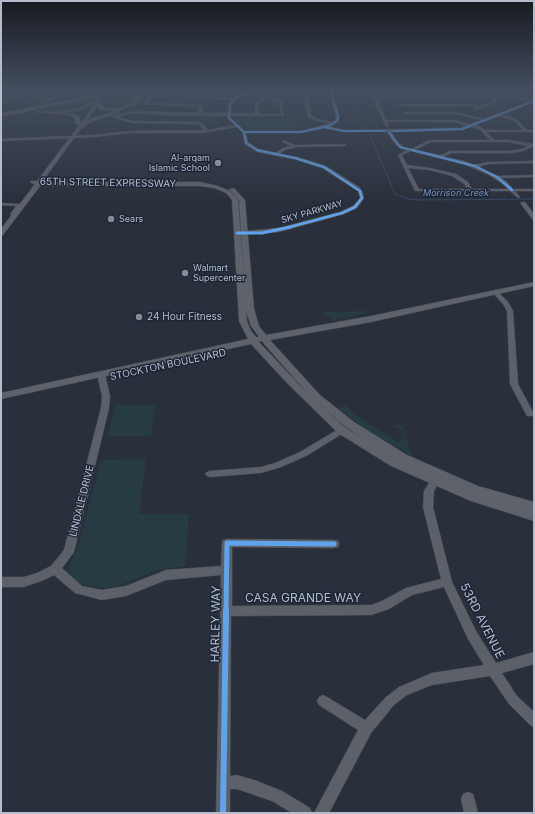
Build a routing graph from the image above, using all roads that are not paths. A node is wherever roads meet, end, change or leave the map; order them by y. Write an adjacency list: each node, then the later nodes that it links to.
1 (78, 128): 17 (main road)
2 (204, 128): 11 (street)
3 (225, 128): 11 (street)
4 (239, 128): 16 (street, SKY PARKWAY)
5 (319, 128): 16 (street)
6 (329, 128): 12 (street)
7 (388, 128): 12 (street)
8 (460, 128): 12 (street)
9 (477, 128): 13 (street)
10 (523, 128): 14 (street)
11 (207, 131): 17 (street)
12 (389, 131): 24 (street)
13 (484, 131): 14 (street); 20 (street)
14 (526, 131): 15 (street)
15 (534, 131)
16 (244, 132): 25 (street, SKY PARKWAY)
17 (71, 136): 18 (street); 32 (main road)
18 (1, 140)
19 (283, 141): 23 (street)
20 (493, 141): 22 (street); 24 (street)
21 (345, 145): 23 (street)
22 (534, 145): 26 (street)
23 (294, 146): 25 (street)
24 (410, 150): 26 (street); 28 (street)
25 (276, 154): 45 (street, SKY PARKWAY)
26 (440, 157): 29 (street)
27 (534, 162): 29 (street)
28 (406, 166): 35 (street); 35 (street)
29 (475, 166): 31 (street)
30 (534, 176): 31 (street)
31 (497, 177): 36 (street)
32 (38, 182): 33 (main road, 65TH STREET EXPRESSWAY); 33 (main road, 65TH STREET EXPRESSWAY); 41 (main road); 42 (main road)
33 (102, 183): 34 (main road, 65TH STREET EXPRESSWAY); 34 (main road, 65TH STREET EXPRESSWAY)
34 (151, 183): 45 (main road, 65TH STREET EXPRESSWAY); 45 (main road, 65TH STREET EXPRESSWAY)
35 (471, 190): 36 (street)
36 (512, 190): 37 (street); 38 (street)
37 (534, 190)
38 (518, 197)
39 (523, 203): 43 (street)
40 (1, 204): 41 (street)
41 (16, 204): 42 (street); 44 (main road)
42 (13, 218): 46 (main road)
43 (534, 218)
44 (1, 223)
45 (241, 233): 48 (main road, 65TH STREET EXPRESSWAY); 48 (main road, 65TH STREET EXPRESSWAY)
46 (1, 234)
47 (534, 280): 49 (main road, STOCKTON BOULEVARD)
48 (244, 283): 53 (main road, 65TH STREET EXPRESSWAY); 54 (main road, 65TH STREET EXPRESSWAY)
49 (521, 283): 51 (main road); 52 (main road, STOCKTON BOULEVARD)
50 (534, 284): 51 (main road, STOCKTON BOULEVARD)
51 (495, 292): 52 (main road, STOCKTON BOULEVARD); 60 (street)
52 (437, 304): 53 (main road, STOCKTON BOULEVARD)
53 (266, 341): 54 (main road, STOCKTON BOULEVARD); 59 (main road, 65TH STREET EXPRESSWAY)
54 (256, 343): 55 (main road, STOCKTON BOULEVARD); 56 (main road, 65TH STREET EXPRESSWAY)
55 (102, 377): 57 (main road, STOCKTON BOULEVARD); 58 (main road, STOCKTON BOULEVARD); 68 (street, LINDALE DRIVE)
56 (288, 379): 59 (main road); 61 (main road, 65TH STREET EXPRESSWAY)
57 (1, 396)
58 (1, 402)
59 (330, 410): 62 (main road, 65TH STREET EXPRESSWAY)
60 (530, 414)
61 (342, 430): 62 (main road); 63 (street); 64 (main road, 65TH STREET EXPRESSWAY)
62 (380, 445): 64 (main road, 65TH STREET EXPRESSWAY)
63 (210, 474)
64 (436, 478): 65 (main road, 65TH STREET EXPRESSWAY); 66 (main road, 65TH STREET EXPRESSWAY); 71 (street, 53RD AVENUE)
65 (534, 507)
66 (534, 516)
67 (334, 544): 69 (street, HARLEY WAY)
68 (55, 569): 69 (street); 70 (street, LINDALE DRIVE)
69 (226, 570): 72 (street, HARLEY WAY)
70 (1, 582)
71 (447, 582): 72 (street, CASA GRANDE WAY); 74 (street, 53RD AVENUE)
72 (226, 611): 78 (street, HARLEY WAY)
73 (534, 658): 74 (street)
74 (493, 670): 76 (street, 53RD AVENUE); 77 (street)
75 (323, 701): 77 (street)
76 (534, 721)
77 (366, 728): 82 (street)
78 (224, 783): 80 (street, HARLEY WAY); 81 (street)
79 (468, 799): 83 (street)
80 (223, 813)
81 (305, 813)
82 (321, 813)
83 (471, 813)

